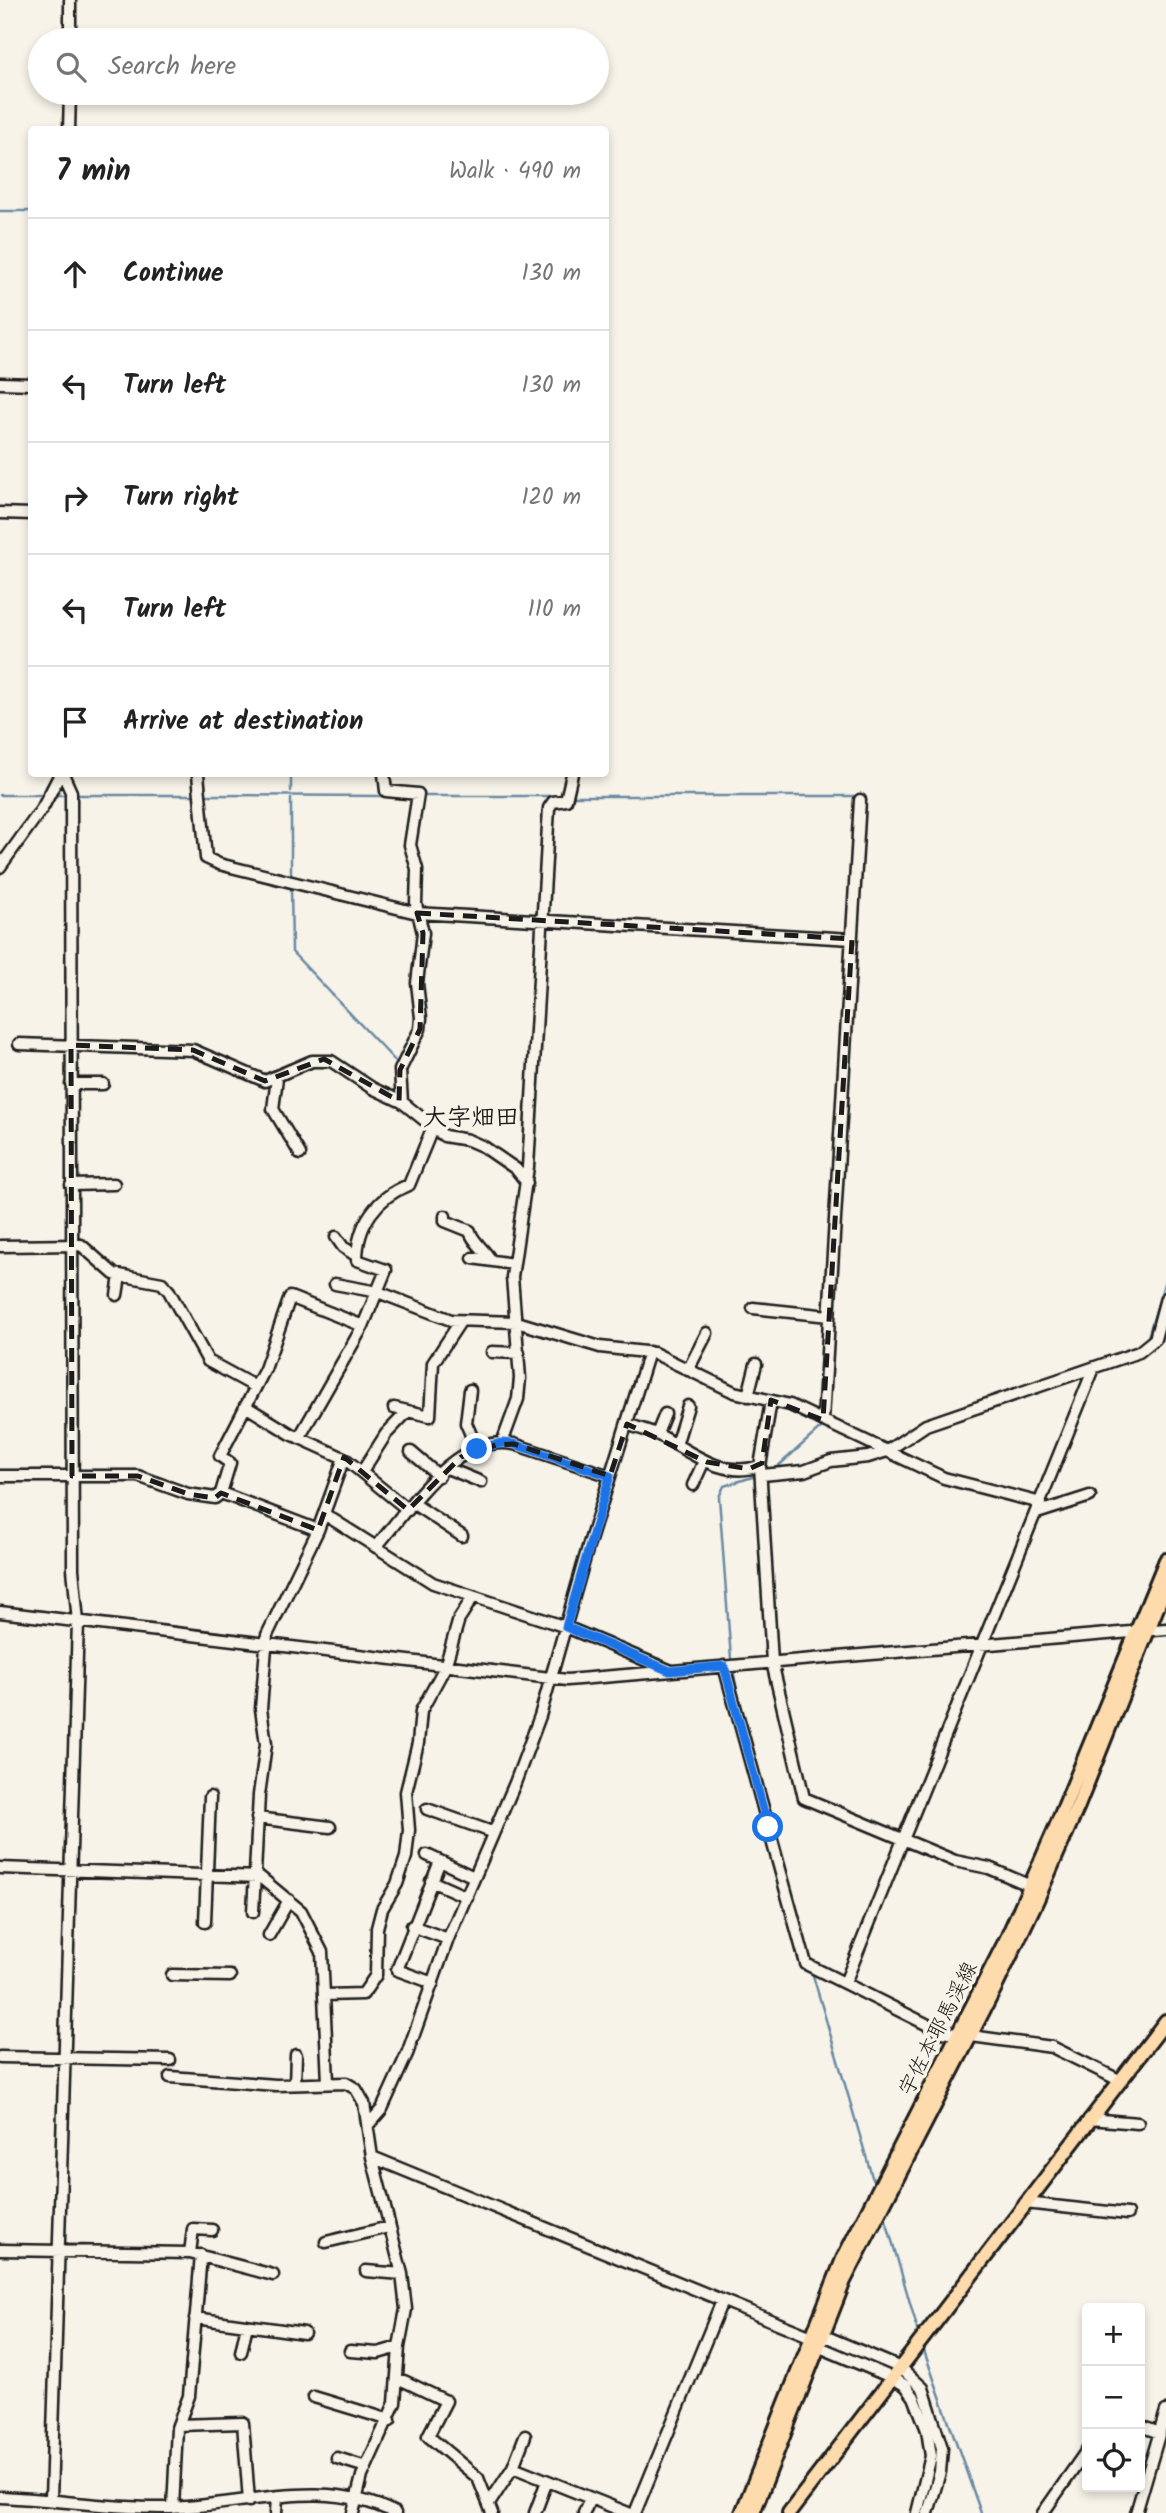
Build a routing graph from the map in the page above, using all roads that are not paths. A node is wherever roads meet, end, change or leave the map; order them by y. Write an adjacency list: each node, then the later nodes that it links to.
1 (70, 0): 2 (street)
2 (70, 28)
3 (69, 105): 4 (street)
4 (69, 126)
5 (0, 383): 6 (street)
6 (28, 384)
7 (0, 513): 8 (street)
8 (28, 514)
9 (60, 777): 15 (street)
10 (64, 777): 20 (street)
11 (198, 777): 16 (street)
12 (384, 777): 16 (street)
13 (571, 777): 17 (street)
14 (860, 800): 18 (street)
15 (0, 867)
16 (417, 913): 17 (street); 24 (street)
17 (542, 921): 18 (street); 27 (street)
18 (852, 939): 44 (street)
19 (19, 1044): 20 (street)
20 (71, 1045): 21 (street); 22 (street)
21 (277, 1078): 24 (street); 26 (street)
22 (71, 1084): 23 (street); 29 (street)
23 (103, 1084)
24 (402, 1102): 25 (street)
25 (432, 1129): 27 (street); 34 (street)
26 (300, 1154)
27 (527, 1183): 37 (street)
28 (114, 1184): 29 (street)
29 (71, 1185): 32 (street)
30 (445, 1216): 36 (street)
31 (336, 1237): 34 (street)
32 (71, 1245): 33 (street); 38 (street); 79 (street)
33 (0, 1246)
34 (357, 1255): 40 (street)
35 (473, 1258): 36 (street)
36 (490, 1259): 37 (street)
37 (513, 1264): 46 (street)
38 (120, 1276): 41 (street); 55 (street)
39 (335, 1284): 40 (street)
40 (378, 1292): 45 (street); 47 (street)
41 (117, 1295)
42 (1166, 1298): 53 (street)
43 (753, 1308): 44 (street)
44 (830, 1316): 64 (street)
45 (460, 1322): 46 (street); 62 (street)
46 (517, 1322): 50 (street); 51 (street)
47 (363, 1326): 55 (street); 67 (street)
48 (707, 1333): 54 (street)
49 (492, 1352): 51 (street)
50 (649, 1352): 54 (street); 65 (street)
51 (519, 1353): 68 (street)
52 (756, 1364): 57 (street)
53 (1094, 1368): 71 (street); 86 (street)
54 (688, 1370): 57 (street)
55 (254, 1386): 59 (street)
56 (470, 1390): 70 (street)
57 (748, 1396): 58 (street)
58 (771, 1401): 64 (street); 75 (street)
59 (245, 1406): 67 (street); 83 (street)
60 (688, 1406): 69 (street)
61 (394, 1408): 62 (street)
62 (408, 1411): 76 (street)
63 (664, 1414): 66 (street)
64 (824, 1420): 71 (street)
65 (627, 1424): 66 (street); 80 (street)
66 (657, 1434): 69 (street)
67 (299, 1438): 73 (street)
68 (502, 1443): 70 (street); 80 (street)
69 (676, 1445): 74 (street)
70 (477, 1449): 77 (street)
71 (887, 1451): 75 (street); 86 (street)
72 (411, 1452): 77 (street)
73 (344, 1458): 76 (street); 87 (street)
74 (704, 1461): 75 (street); 82 (street)
75 (761, 1470): 101 (street)
76 (362, 1472): 85 (street)
77 (443, 1472): 81 (street); 85 (street)
78 (0, 1476): 79 (street)
79 (72, 1476): 83 (street); 95 (street)
80 (610, 1476): 96 (street)
81 (481, 1482)
82 (693, 1485)
83 (221, 1493): 88 (street)
84 (1090, 1496): 86 (street)
85 (411, 1507): 89 (street); 90 (street)
86 (1039, 1508): 100 (street)
87 (324, 1514): 88 (street); 90 (street)
88 (318, 1530): 99 (street)
89 (462, 1536)
90 (376, 1547): 93 (street)
91 (1166, 1560): 98 (main road, 宇佐本耶馬渓線)
92 (1166, 1585): 98 (main road, 宇佐本耶馬渓線)
93 (473, 1597): 96 (street); 103 (street)
94 (0, 1612): 95 (street)
95 (78, 1622): 99 (street); 115 (street)
96 (566, 1627): 104 (street); 105 (street)
97 (1166, 1629): 98 (street)
98 (1141, 1631): 100 (street); 120 (main road, 宇佐本耶馬渓線); 134 (main road, 宇佐本耶馬渓線)
99 (265, 1645): 103 (street); 108 (street)
100 (984, 1645): 101 (street); 111 (street)
101 (772, 1662): 102 (street); 111 (street)
102 (724, 1666): 104 (street); 131 (street)
103 (445, 1667): 105 (street); 132 (street)
104 (670, 1671): 105 (street)
105 (552, 1679): 110 (street)
106 (210, 1797): 116 (street)
107 (427, 1809): 110 (street)
108 (257, 1818): 109 (street); 117 (street)
109 (330, 1827)
110 (492, 1832): 118 (street)
111 (904, 1841): 120 (street); 131 (street)
112 (427, 1855): 113 (street)
113 (440, 1861): 118 (street); 119 (street)
114 (0, 1868): 115 (street)
115 (71, 1870): 116 (street); 137 (street)
116 (206, 1874): 117 (street); 124 (street)
117 (254, 1876): 122 (street); 123 (street)
118 (474, 1877): 121 (street)
119 (431, 1881): 121 (street); 125 (street)
120 (1031, 1886): 134 (main road, 宇佐本耶馬渓線)
121 (467, 1897): 127 (street)
122 (289, 1900): 126 (street); 132 (street)
123 (253, 1912)
124 (205, 1922)
125 (412, 1926): 127 (street); 130 (street)
126 (269, 1935)
127 (449, 1939): 130 (street)
128 (172, 1975): 129 (street)
129 (230, 1976)
130 (433, 1983): 145 (street)
131 (845, 1983): 134 (street)
132 (325, 1995): 141 (street)
133 (1166, 2021): 140 (main road)
134 (964, 2037): 140 (street); 162 (main road, 宇佐本耶馬渓線); 162 (main road, 宇佐本耶馬渓線)
135 (296, 2055): 142 (street)
136 (0, 2057): 137 (street)
137 (65, 2059): 138 (street); 153 (street)
138 (170, 2060)
139 (170, 2077): 142 (street)
140 (1119, 2080): 143 (main road)
141 (328, 2082): 142 (street); 145 (street)
142 (295, 2084)
143 (1089, 2119): 144 (street); 147 (main road)
144 (1138, 2123)
145 (368, 2125): 146 (street)
146 (372, 2157): 149 (street); 158 (street)
147 (1025, 2203): 148 (street); 166 (main road)
148 (1127, 2214)
149 (389, 2227): 151 (street); 156 (street)
150 (212, 2230): 154 (street)
151 (326, 2242)
152 (0, 2250): 153 (street)
153 (59, 2251): 154 (street); 184 (street)
154 (196, 2254): 157 (street); 159 (street)
155 (366, 2271): 156 (street)
156 (402, 2274): 163 (street)
157 (273, 2275)
158 (722, 2301): 162 (street); 195 (street)
159 (195, 2318): 160 (street); 171 (street)
160 (247, 2325): 161 (street); 164 (street)
161 (304, 2333)
162 (815, 2338): 166 (street); 196 (main road, 宇佐本耶馬渓線); 197 (main road, 宇佐本耶馬渓線)
163 (399, 2347): 165 (street); 167 (street)
164 (241, 2351)
165 (350, 2351)
166 (897, 2373): 198 (main road); 199 (street); 200 (street)
167 (397, 2381): 170 (street); 187 (street)
168 (314, 2398): 170 (street)
169 (1166, 2411): 173 (street)
170 (390, 2420): 178 (street)
171 (178, 2425): 185 (street); 186 (street)
172 (1145, 2428): 173 (street)
173 (1160, 2433): 202 (street)
174 (525, 2436): 177 (street)
175 (1082, 2457): 201 (street)
176 (337, 2458): 178 (street)
177 (513, 2467): 179 (street); 187 (street)
178 (366, 2468): 182 (street)
179 (547, 2481): 183 (street); 192 (street)
180 (0, 2497): 184 (street)
181 (277, 2497): 182 (street); 185 (street); 189 (street)
182 (357, 2497): 190 (street); 191 (street)
183 (590, 2498): 193 (street); 194 (street)
184 (51, 2499): 188 (street)
185 (249, 2501): 186 (street)
186 (173, 2508): 188 (street)
187 (491, 2508)
188 (156, 2511)
189 (276, 2513)
190 (353, 2513)
191 (395, 2513)
192 (535, 2513)
193 (584, 2513)
194 (628, 2513)
195 (635, 2513)
196 (742, 2513)
197 (752, 2513)
198 (789, 2513)
199 (917, 2513)
200 (928, 2513)
201 (1044, 2513)
202 (1136, 2513)

